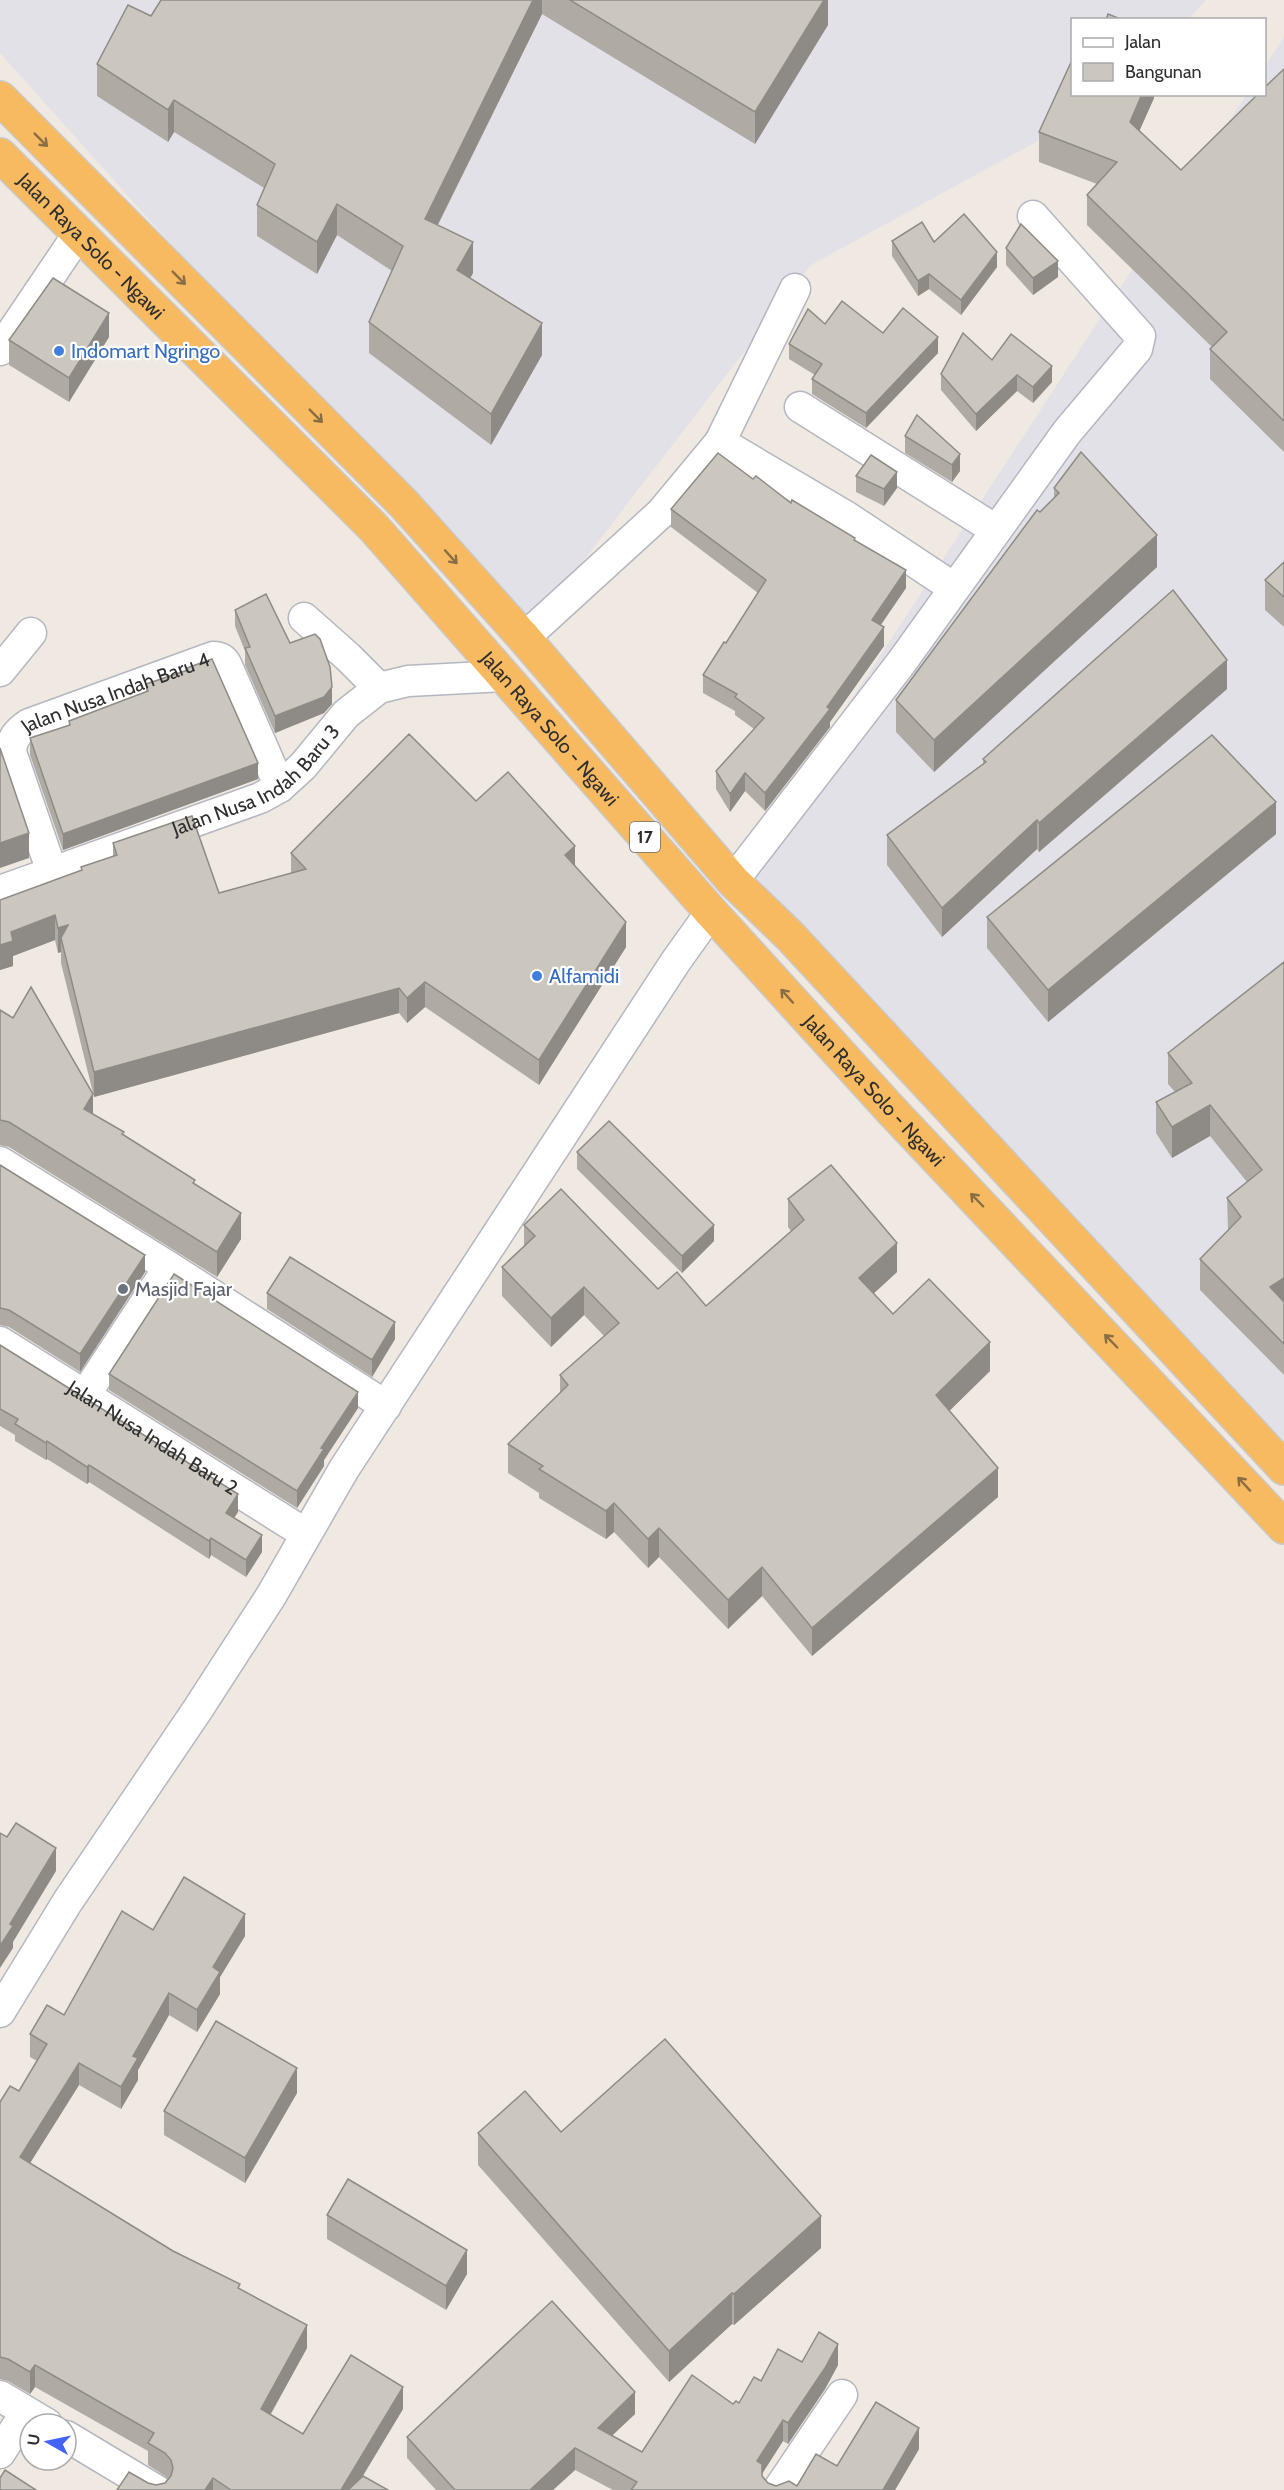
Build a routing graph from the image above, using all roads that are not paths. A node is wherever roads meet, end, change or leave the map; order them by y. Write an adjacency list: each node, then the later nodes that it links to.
1 (0, 98): 13 (highway, Jalan Raya Solo - Ngawi / 17, one-way to 13)
2 (0, 154): 4 (highway, Jalan Raya Solo - Ngawi / 17)
3 (1033, 216): 9 (street)
4 (79, 234): 6 (street); 15 (highway, Jalan Raya Solo - Ngawi / 17)
5 (795, 289): 8 (street)
6 (0, 350)
7 (800, 406): 9 (street)
8 (720, 442): 10 (street); 13 (street)
9 (996, 530): 10 (street)
10 (954, 588): 19 (street)
11 (304, 618): 16 (street)
12 (31, 633): 14 (street)
13 (524, 638): 19 (highway, Jalan Raya Solo - Ngawi / 17)
14 (0, 670)
15 (504, 676): 16 (street, Jalan Nusa Indah Baru 3); 21 (highway, Jalan Raya Solo - Ngawi / 17)
16 (379, 688): 17 (street, Jalan Nusa Indah Baru 3)
17 (280, 787): 18 (street, Jalan Nusa Indah Baru 3); 18 (street, Jalan Nusa Indah Baru 4)
18 (52, 872): 20 (street, Jalan Nusa Indah Baru 3)
19 (733, 880): 21 (highway); 27 (highway, Jalan Raya Solo - Ngawi / 17)
20 (0, 891)
21 (711, 912): 26 (street); 28 (highway, Jalan Raya Solo - Ngawi / 17, one-way to 21)
22 (0, 1162): 23 (street)
23 (169, 1266): 25 (street); 26 (street)
24 (0, 1341): 25 (street, Jalan Nusa Indah Baru 2)
25 (86, 1395): 29 (street, Jalan Nusa Indah Baru 2)
26 (386, 1407): 29 (street)
27 (1284, 1468)
28 (1284, 1527)
29 (306, 1534): 30 (street)
30 (0, 2012)
31 (842, 2395): 38 (street)
32 (0, 2396): 33 (street)
33 (26, 2412)
34 (18, 2436): 36 (street)
35 (78, 2443): 37 (street)
36 (0, 2453)
37 (156, 2490)
38 (778, 2490)

